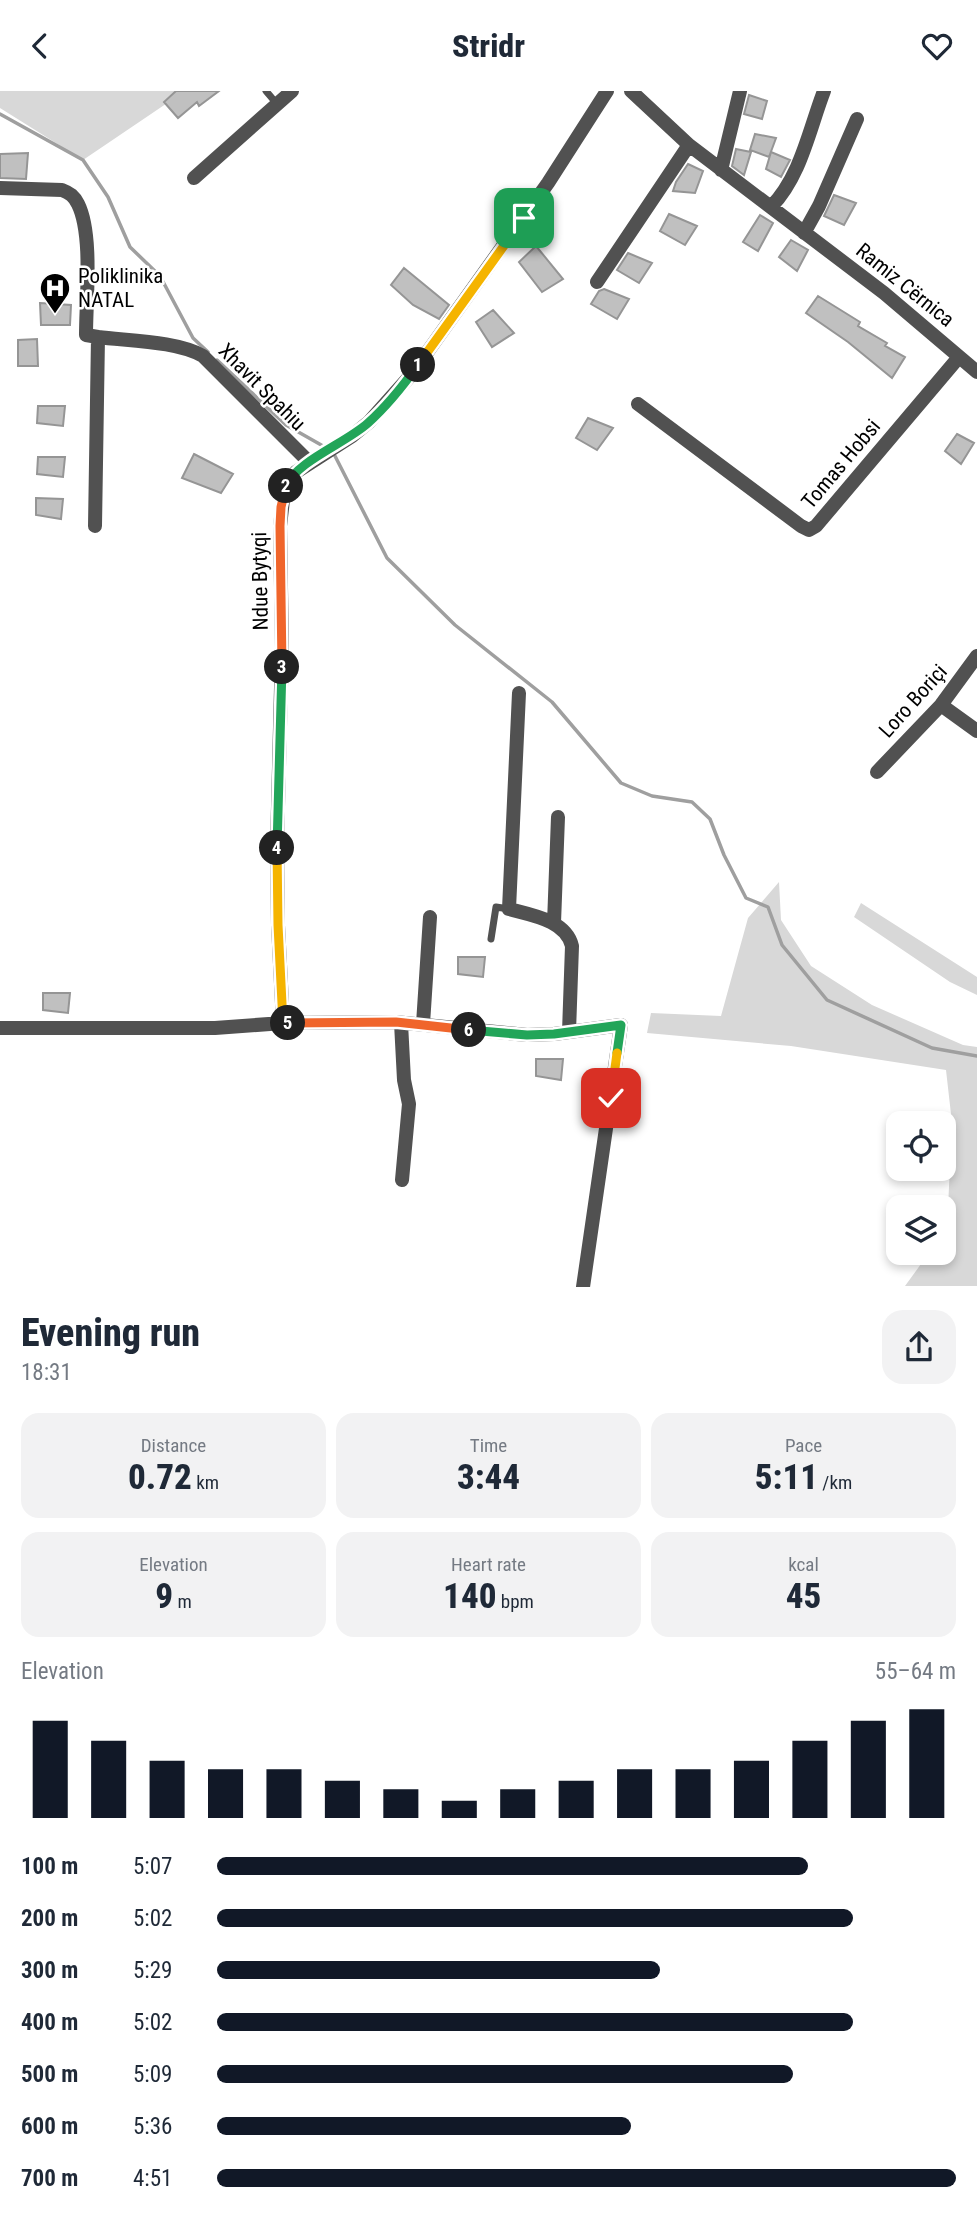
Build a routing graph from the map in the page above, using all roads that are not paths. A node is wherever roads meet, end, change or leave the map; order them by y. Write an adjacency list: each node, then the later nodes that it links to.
1 (266, 91): 7 (lane)
2 (292, 91): 7 (street)
3 (607, 91): 20 (street, Ndue Bytyqi)
4 (631, 91): 9 (street, Ramiz Cërnica)
5 (740, 91): 10 (street)
6 (824, 91): 13 (street)
7 (276, 104): 11 (street)
8 (857, 118): 14 (street)
9 (689, 145): 10 (street, Ramiz Cërnica); 15 (street)
10 (721, 170): 13 (street, Ramiz Cërnica)
11 (194, 179)
12 (0, 188): 16 (street)
13 (771, 207): 14 (street, Ramiz Cërnica)
14 (804, 233): 17 (street, Ramiz Cërnica)
15 (597, 282)
16 (98, 337): 20 (street, Xhavit Spahiu); 21 (street)
17 (959, 357): 18 (street, Ramiz Cërnica); 19 (street, Tomas Hobsi)
18 (977, 372)
19 (638, 404)
20 (310, 463): 32 (street, Ndue Bytyqi)
21 (95, 526)
22 (977, 656): 24 (street, Loro Boriçi)
23 (519, 693): 28 (street)
24 (941, 705): 25 (street); 26 (street, Loro Boriçi)
25 (977, 731)
26 (877, 772)
27 (558, 817): 30 (street)
28 (509, 909): 30 (street); 31 (lane)
29 (430, 917): 34 (street)
30 (554, 923): 36 (street)
31 (491, 939)
32 (283, 1023): 33 (street); 35 (street)
33 (401, 1023): 34 (street); 37 (street)
34 (423, 1024): 36 (street)
35 (0, 1028)
36 (569, 1032): 38 (street)
37 (402, 1181)
38 (583, 1286)

